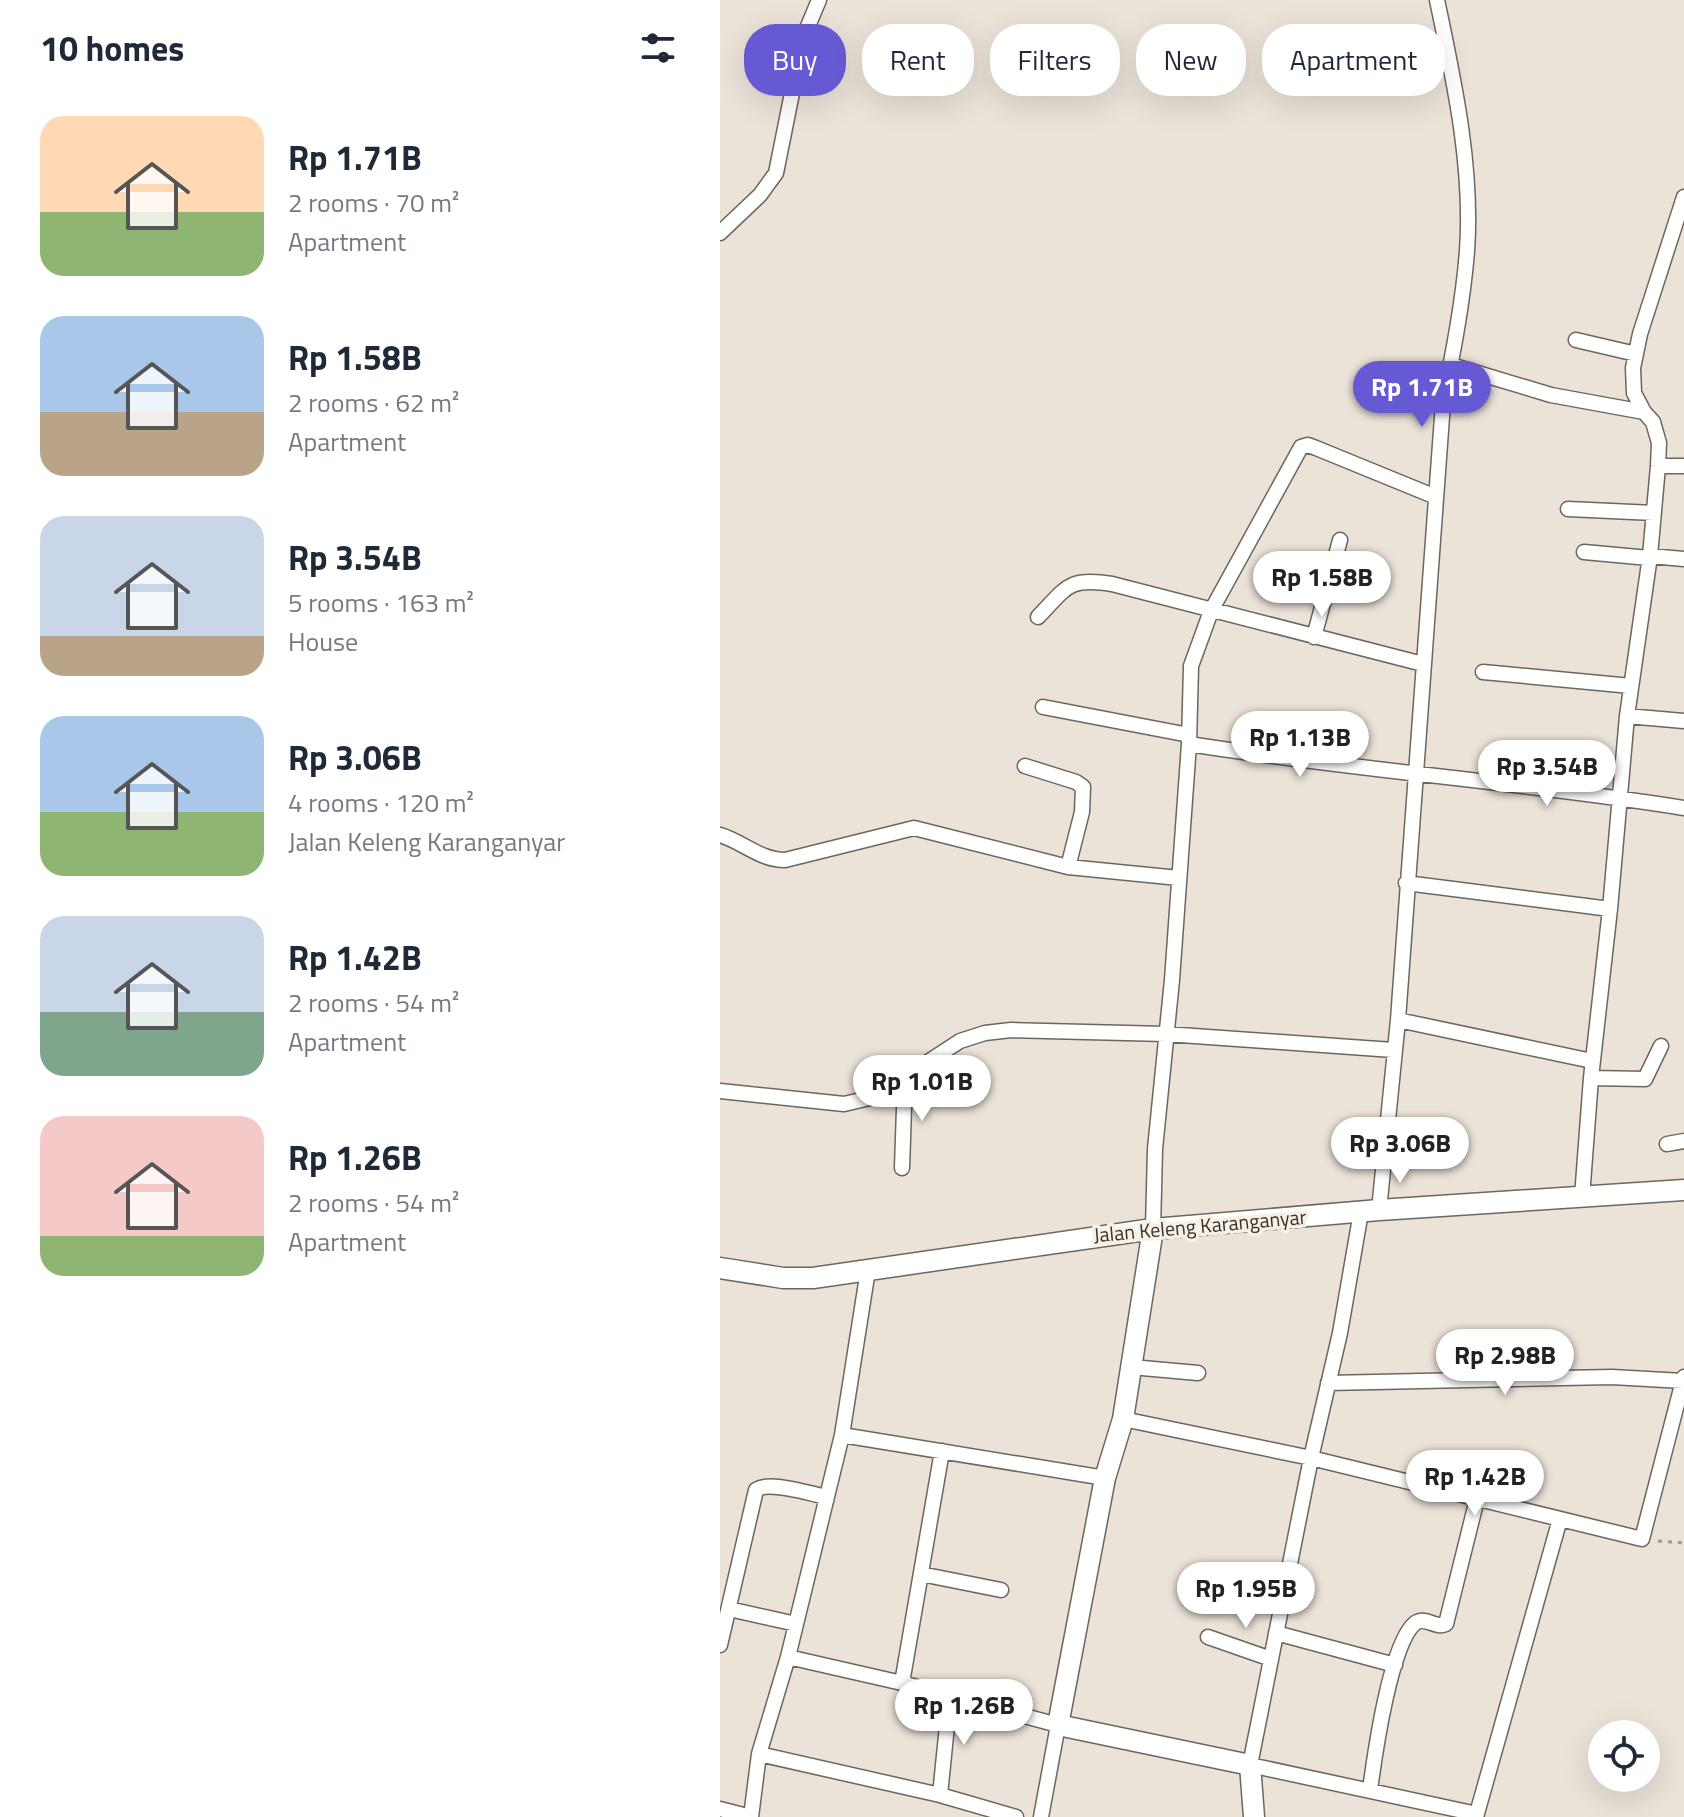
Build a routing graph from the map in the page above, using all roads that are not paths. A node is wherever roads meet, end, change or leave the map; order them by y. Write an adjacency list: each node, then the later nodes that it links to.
1 (819, 0): 5 (street)
2 (1437, 0): 8 (street)
3 (1684, 197): 4 (street)
4 (1680, 227): 7 (street)
5 (720, 233)
6 (1576, 340): 7 (street)
7 (1636, 354): 9 (street)
8 (1451, 365): 9 (street); 12 (street)
9 (1644, 412): 10 (street)
10 (1658, 466): 11 (street); 14 (street)
11 (1684, 466)
12 (1436, 497): 19 (street); 22 (street)
13 (1568, 509): 14 (street)
14 (1654, 513): 17 (street)
15 (1340, 540): 21 (street)
16 (1584, 552): 17 (street)
17 (1650, 557): 18 (street); 24 (street)
18 (1684, 559)
19 (1211, 611): 20 (street); 21 (street); 28 (street)
20 (1038, 617)
21 (1314, 637): 22 (street)
22 (1423, 664): 30 (street)
23 (1483, 672): 24 (street)
24 (1631, 686): 26 (street)
25 (1043, 707): 28 (street)
26 (1627, 716): 27 (street); 31 (street)
27 (1684, 721)
28 (1189, 739): 30 (street); 35 (street)
29 (1025, 766): 34 (street)
30 (1416, 773): 31 (street); 36 (street)
31 (1620, 798): 32 (street); 37 (street)
32 (1684, 808)
33 (720, 835): 34 (street)
34 (1068, 867): 35 (street)
35 (1179, 878): 39 (street)
36 (1406, 883): 37 (street); 38 (street)
37 (1610, 909): 42 (street)
38 (1398, 1020): 41 (street); 42 (street)
39 (1166, 1034): 41 (street); 43 (street); 52 (street)
40 (1661, 1046): 44 (street)
41 (1393, 1050): 51 (street)
42 (1592, 1061): 44 (street)
43 (905, 1078): 45 (street); 48 (street)
44 (1591, 1078): 50 (street)
45 (720, 1091)
46 (1684, 1141): 47 (street)
47 (1667, 1144)
48 (902, 1168)
49 (1684, 1190): 50 (main road, Jalan Keleng Karanganyar)
50 (1582, 1197): 51 (main road, Jalan Keleng Karanganyar)
51 (1370, 1211): 52 (main road, Jalan Keleng Karanganyar); 58 (street)
52 (1153, 1229): 54 (main road, Jalan Keleng Karanganyar); 55 (main road)
53 (720, 1268): 54 (main road, Jalan Keleng Karanganyar)
54 (868, 1270): 60 (street)
55 (1131, 1367): 56 (street); 59 (main road)
56 (1198, 1373)
57 (1683, 1379): 58 (street); 66 (street)
58 (1328, 1383): 62 (street)
59 (1123, 1419): 62 (street); 63 (main road)
60 (842, 1435): 61 (street); 64 (street)
61 (942, 1451): 63 (street); 67 (street)
62 (1311, 1458): 65 (street); 71 (street)
63 (1105, 1478): 79 (main road)
64 (827, 1497): 69 (street); 70 (street)
65 (1477, 1499): 66 (street); 76 (street)
66 (1560, 1519): 85 (street)
67 (921, 1574): 68 (street); 77 (street)
68 (1001, 1590)
69 (729, 1609): 70 (street); 73 (street)
70 (796, 1624): 74 (street)
71 (1276, 1633): 75 (street); 76 (street)
72 (1208, 1637): 75 (street)
73 (720, 1645)
74 (788, 1657): 77 (street); 80 (street)
75 (1271, 1659): 81 (street)
76 (1395, 1665): 82 (street)
77 (902, 1683): 78 (street)
78 (950, 1696): 79 (street); 83 (street)
79 (1058, 1725): 81 (main road); 87 (street)
80 (759, 1754): 83 (street); 84 (street)
81 (1250, 1765): 82 (street); 88 (main road)
82 (1370, 1790): 85 (street)
83 (940, 1795): 86 (street)
84 (720, 1809)
85 (1477, 1816)
86 (1016, 1817)
87 (1041, 1817)
88 (1254, 1817)

